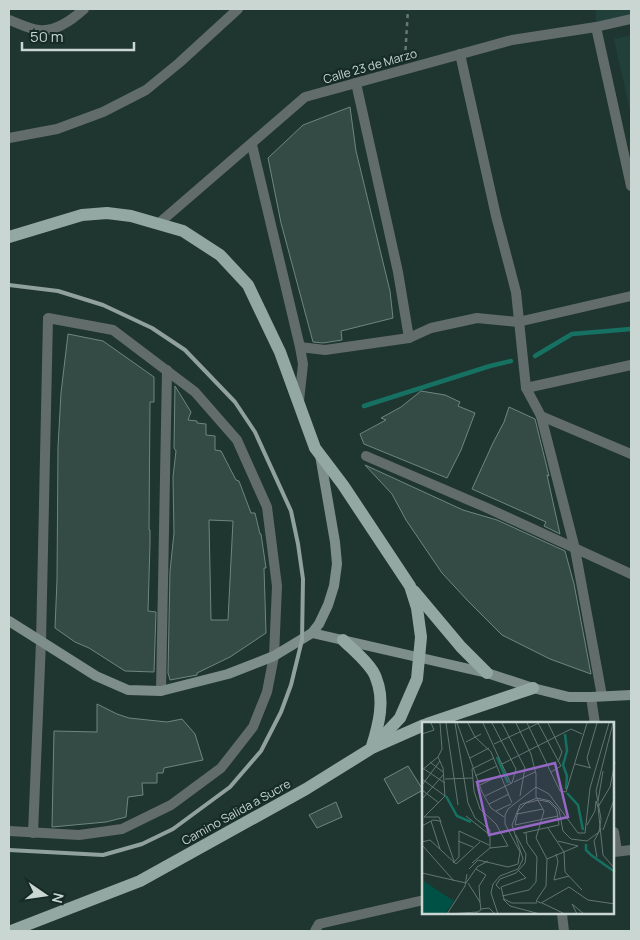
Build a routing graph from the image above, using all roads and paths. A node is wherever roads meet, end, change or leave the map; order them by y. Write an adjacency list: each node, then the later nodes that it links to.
1 (84, 9): 5 (street)
2 (238, 9): 10 (street)
3 (408, 9): 8 (path)
4 (631, 19): 6 (street, Calle 23 de Marzo)
5 (9, 20)
6 (596, 27): 7 (street, Calle 23 de Marzo); 12 (street)
7 (460, 54): 8 (street, Calle 23 de Marzo); 16 (street)
8 (404, 70): 9 (street, Calle 23 de Marzo)
9 (356, 83): 11 (street, Calle 23 de Marzo); 17 (street)
10 (9, 138)
11 (252, 145): 13 (street, Calle 23 de Marzo); 18 (street)
12 (631, 186)
13 (158, 224): 14 (main road); 22 (main road)
14 (9, 237)
15 (631, 296): 16 (street)
16 (518, 322): 17 (street); 21 (street)
17 (409, 338): 18 (street)
18 (300, 347): 22 (street)
19 (631, 365): 21 (street)
20 (167, 370): 33 (street); 34 (street); 38 (street)
21 (526, 388): 23 (street)
22 (299, 401): 24 (main road)
23 (542, 416): 25 (street); 27 (street)
24 (315, 448): 29 (main road); 31 (main road)
25 (631, 454)
26 (366, 456): 27 (street)
27 (575, 549): 28 (street); 40 (street)
28 (631, 574)
29 (410, 586): 35 (main road, Camino Salida a Sucre); 36 (main road)
30 (9, 621): 33 (main road)
31 (312, 633): 32 (main road); 34 (main road)
32 (343, 640): 35 (main road); 45 (main road)
33 (41, 642): 38 (main road); 47 (street)
34 (274, 656): 38 (main road); 47 (street)
35 (420, 657): 36 (main road); 45 (main road, Camino Salida a Sucre)
36 (487, 673): 37 (main road)
37 (533, 688): 41 (main road); 42 (main road)
38 (161, 691)
39 (631, 695): 40 (main road)
40 (602, 696): 41 (main road)
41 (591, 697): 43 (street)
42 (433, 722)
43 (595, 722)
44 (422, 726): 45 (main road)
45 (372, 748): 52 (main road, Camino Salida a Sucre)
46 (9, 831): 47 (street)
47 (33, 833)
48 (631, 850): 49 (street)
49 (615, 852)
50 (422, 900): 53 (street)
51 (562, 915): 54 (street)
52 (11, 931)
53 (315, 931)
54 (564, 931)

